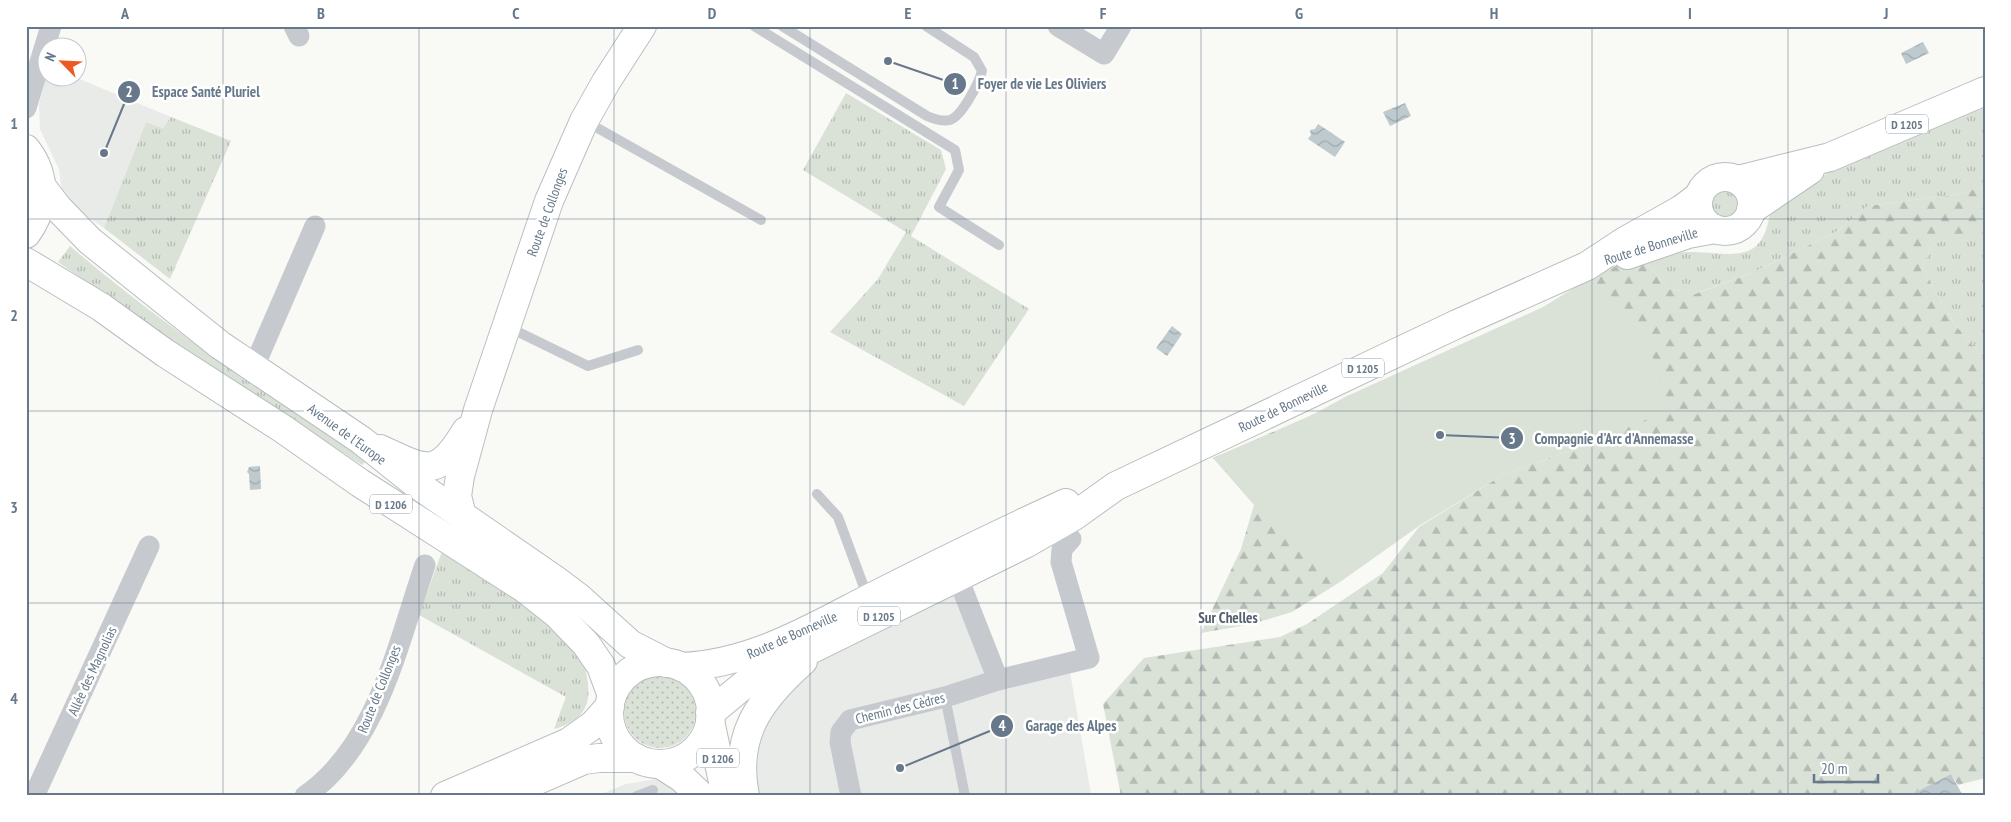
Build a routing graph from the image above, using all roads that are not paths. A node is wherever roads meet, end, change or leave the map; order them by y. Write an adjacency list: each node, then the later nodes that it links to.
1 (42, 26): 9 (street)
2 (51, 26): 11 (street)
3 (642, 26): 12 (main road, Route de Collonges)
4 (754, 26): 23 (lane)
5 (782, 26): 6 (lane)
6 (926, 26)
7 (1058, 26): 8 (street)
8 (1121, 26)
9 (26, 57)
10 (1985, 91): 14 (main road, D 1205)
11 (26, 108)
12 (584, 121): 19 (lane); 26 (main road, Route de Collonges)
13 (27, 148): 16 (main road)
14 (1830, 157): 15 (main road); 18 (main road)
15 (1738, 180): 17 (main road); 18 (main road)
16 (42, 187): 22 (main road); 28 (main road, Avenue de l'Europe / D 1206)
17 (1699, 196): 21 (main road); 25 (main road, Route de Bonneville)
18 (1751, 210): 21 (main road)
19 (760, 220)
20 (315, 226): 28 (street)
21 (1715, 229): 25 (main road, Route de Bonneville / D 1205)
22 (26, 234)
23 (999, 245)
24 (26, 262): 43 (main road, D 1206)
25 (1587, 266): 31 (main road, Route de Bonneville / D 1205)
26 (507, 326): 27 (lane); 29 (main road, Route de Collonges)
27 (638, 350)
28 (253, 369): 30 (main road, Avenue de l'Europe / D 1206)
29 (478, 410): 30 (main road, Route de Collonges); 33 (main road, Route de Collonges)
30 (361, 440): 33 (main road, Avenue de l'Europe / D 1206)
31 (1116, 486): 37 (main road, Route de Bonneville / D 1205); 38 (main road, Route de Bonneville / D 1205)
32 (817, 494): 38 (lane)
33 (462, 516): 40 (main road, Avenue de l'Europe / D 1206)
34 (1071, 538): 41 (street, Chemin des Cèdres)
35 (149, 546): 47 (street, Allée des Magnolias)
36 (425, 565): 48 (street, Route de Collonges)
37 (958, 578): 39 (main road, Route de Bonneville / D 1205); 41 (street)
38 (869, 599): 40 (main road, Route de Bonneville / D 1205)
39 (824, 643): 44 (main road, Route de Bonneville / D 1205); 54 (main road)
40 (674, 665): 43 (main road); 44 (main road)
41 (998, 680): 42 (street, Chemin des Cèdres)
42 (945, 697): 55 (street, Chemin des Cèdres); 56 (lane)
43 (611, 701): 45 (main road); 49 (main road)
44 (710, 717): 45 (main road); 53 (main road, D 1206)
45 (648, 761): 50 (main road); 52 (main road, D 1206)
46 (653, 790): 51 (lane)
47 (34, 796)
48 (305, 796)
49 (445, 796)
50 (500, 796)
51 (637, 796)
52 (701, 796)
53 (726, 796)
54 (745, 796)
55 (851, 796)
56 (965, 796)

